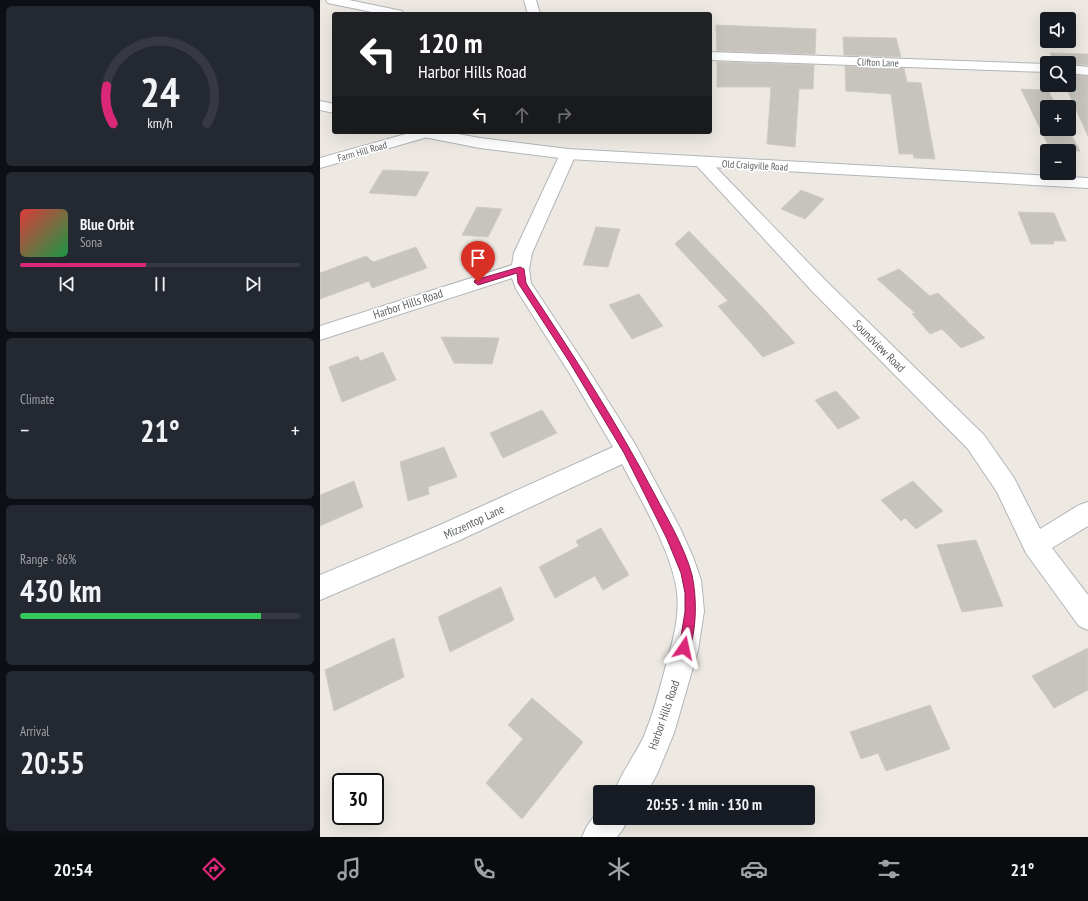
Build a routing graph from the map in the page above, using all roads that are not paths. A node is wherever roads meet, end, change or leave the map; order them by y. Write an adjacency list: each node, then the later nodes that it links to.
1 (332, 0): 3 (street)
2 (530, 0): 4 (street)
3 (389, 12)
4 (533, 12)
5 (712, 56): 6 (street, Clifton Lane)
6 (1040, 68)
7 (1076, 70): 8 (street)
8 (1088, 71)
9 (320, 105): 10 (street)
10 (332, 108)
11 (418, 134): 15 (street, Farm Hill Road)
12 (435, 134): 13 (street, Old Craigville Road)
13 (568, 154): 14 (street, Old Craigville Road); 17 (street, Harbor Hills Road)
14 (702, 162): 16 (street, Old Craigville Road); 21 (street, Soundview Road)
15 (320, 163)
16 (1088, 183)
17 (520, 269): 18 (street, Harbor Hills Road); 19 (street, Harbor Hills Road)
18 (320, 333)
19 (627, 451): 22 (street, Mizzentop Lane); 24 (street, Harbor Hills Road)
20 (1088, 513): 21 (street)
21 (1035, 545): 23 (street, Soundview Road)
22 (320, 588)
23 (1088, 617)
24 (633, 785)
25 (607, 825): 26 (street)
26 (598, 837)

